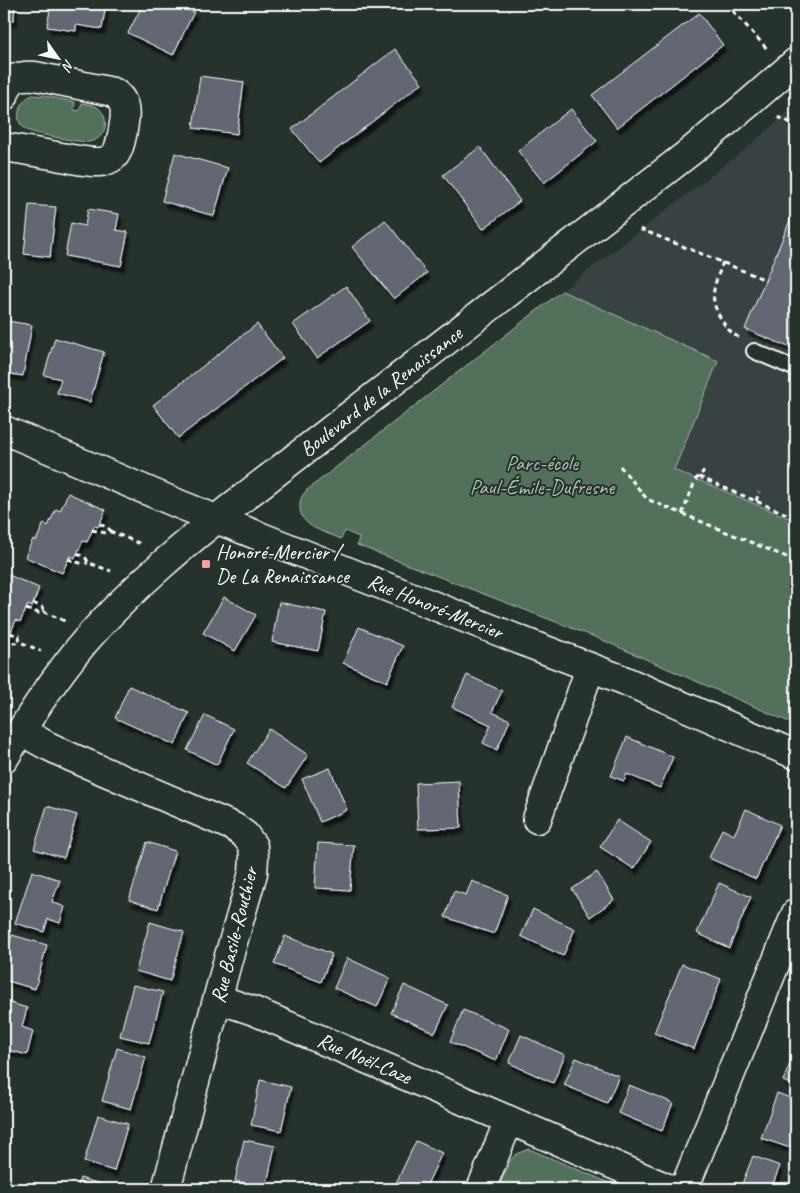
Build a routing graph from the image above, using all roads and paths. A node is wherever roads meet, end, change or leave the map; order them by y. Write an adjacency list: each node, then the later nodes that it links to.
1 (727, 4): 2 (path)
2 (768, 50)
3 (796, 62): 22 (street, Boulevard de la Renaissance)
4 (4, 96): 7 (street)
5 (778, 117): 6 (path)
6 (796, 125)
7 (4, 147)
8 (640, 229): 9 (path)
9 (723, 262): 10 (path); 11 (path)
10 (766, 280)
11 (730, 332)
12 (754, 351): 13 (lane)
13 (796, 369)
14 (4, 430): 22 (street, Rue Honoré-Mercier)
15 (620, 466): 20 (path)
16 (704, 471): 17 (path)
17 (699, 477): 19 (path); 20 (path)
18 (760, 492): 19 (path)
19 (756, 501): 21 (path)
20 (682, 514): 29 (path)
21 (796, 518)
22 (216, 519): 40 (street, Rue Honoré-Mercier); 41 (street, Boulevard de la Renaissance)
23 (100, 524): 25 (path)
24 (92, 530): 25 (path)
25 (112, 532): 26 (path)
26 (141, 544)
27 (76, 554): 30 (path)
28 (68, 559): 30 (path)
29 (796, 561)
30 (89, 563): 31 (path)
31 (111, 571)
32 (33, 603): 34 (path)
33 (26, 609): 34 (path)
34 (44, 612): 35 (path)
35 (65, 621)
36 (10, 633): 38 (path)
37 (4, 639): 38 (path)
38 (20, 642): 39 (path)
39 (41, 651)
40 (590, 668): 42 (street, Rue Honoré-Mercier); 44 (street)
41 (20, 731): 43 (street, Boulevard de la Renaissance); 46 (street, Rue Basile-Routhier)
42 (796, 755)
43 (4, 759)
44 (537, 819)
45 (796, 913): 51 (street)
46 (218, 999): 47 (street, Rue Noël-Caze); 48 (street, Rue Basile-Routhier)
47 (509, 1120): 49 (street); 50 (street, Rue Noël-Caze)
48 (166, 1189)
49 (481, 1189)
50 (670, 1189)
51 (684, 1189)

